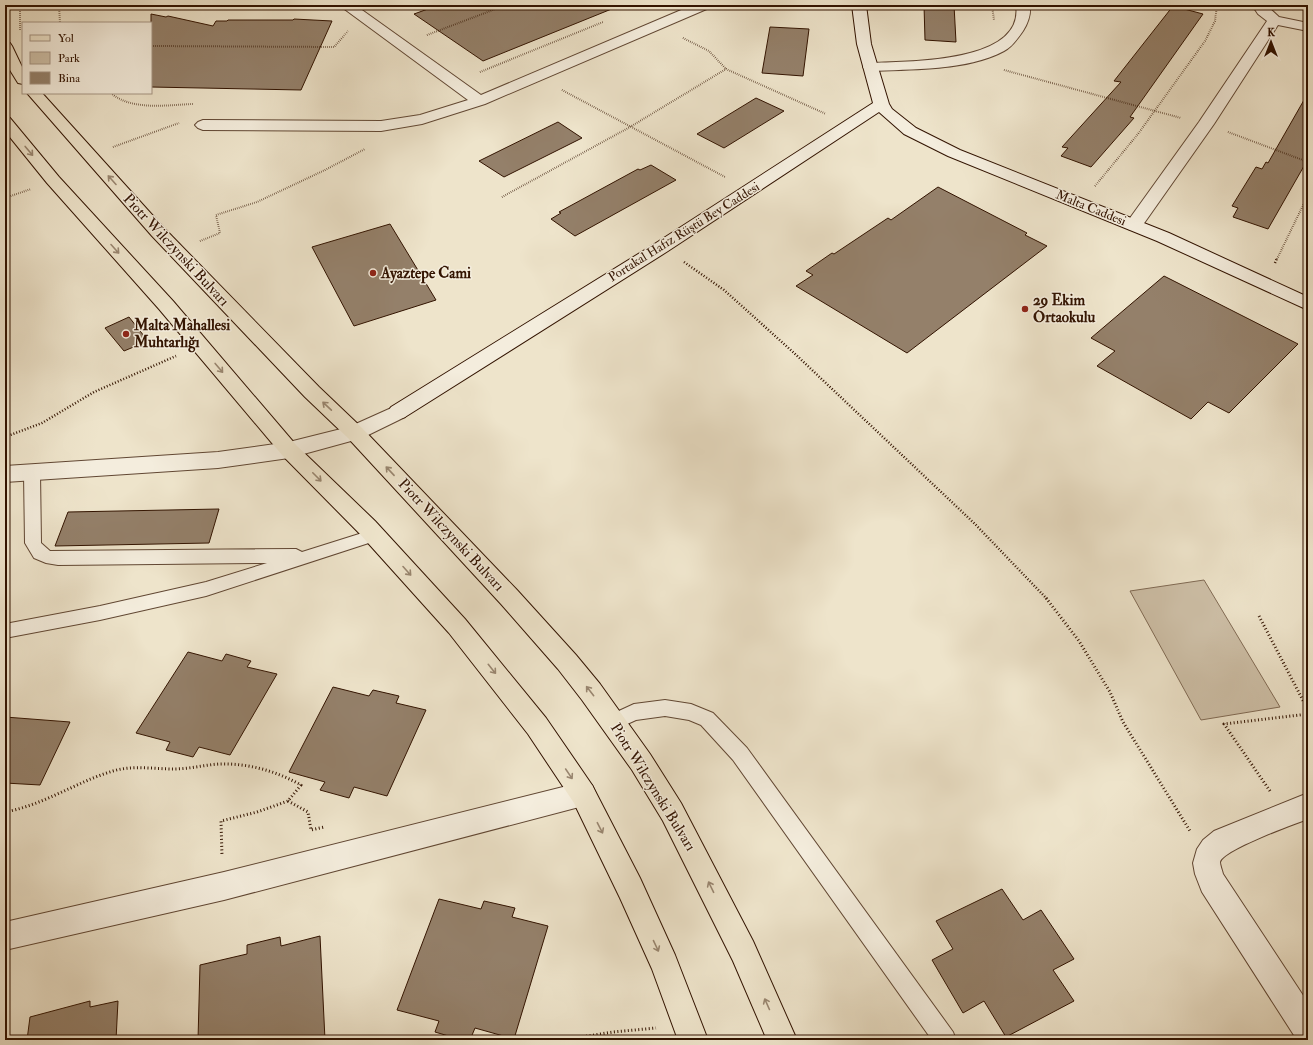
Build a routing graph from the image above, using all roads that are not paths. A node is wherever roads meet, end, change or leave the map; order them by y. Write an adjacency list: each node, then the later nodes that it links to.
1 (346, 5): 12 (street)
2 (704, 5): 12 (street)
3 (859, 5): 9 (street)
4 (1023, 5): 9 (street)
5 (1259, 5): 6 (street)
6 (1274, 20): 7 (street); 16 (street)
7 (1308, 27)
8 (5, 46): 10 (main road)
9 (870, 67): 13 (street)
10 (22, 78)
11 (35, 94): 18 (main road, Piotr Wilczynski Bulvarı, one-way to 11)
12 (480, 101): 15 (street)
13 (881, 104): 16 (street, Malta Caddesi); 18 (street, Portakal Hafız Rüştü Bey Caddesi)
14 (5, 121): 19 (main road, one-way to 19)
15 (203, 125)
16 (1134, 225): 17 (street, Malta Caddesi)
17 (1308, 304)
18 (355, 433): 19 (street, Portakal Hafız Rüştü Bey Caddesi); 25 (main road, Piotr Wilczynski Bulvarı, one-way to 18)
19 (289, 450): 20 (street, Portakal Hafız Rüştü Bey Caddesi); 22 (main road, one-way to 22)
20 (32, 473): 21 (street, Portakal Hafız Rüştü Bey Caddesi); 23 (lane)
21 (5, 474)
22 (375, 535): 23 (lane); 26 (main road, one-way to 26)
23 (313, 556): 24 (lane)
24 (5, 631)
25 (614, 722): 31 (main road, Piotr Wilczynski Bulvarı, one-way to 25); 32 (lane)
26 (583, 794): 28 (street); 30 (main road, one-way to 30)
27 (1297, 810): 29 (street)
28 (5, 936)
29 (1308, 1030)
30 (691, 1032)
31 (782, 1040)
32 (945, 1040)

